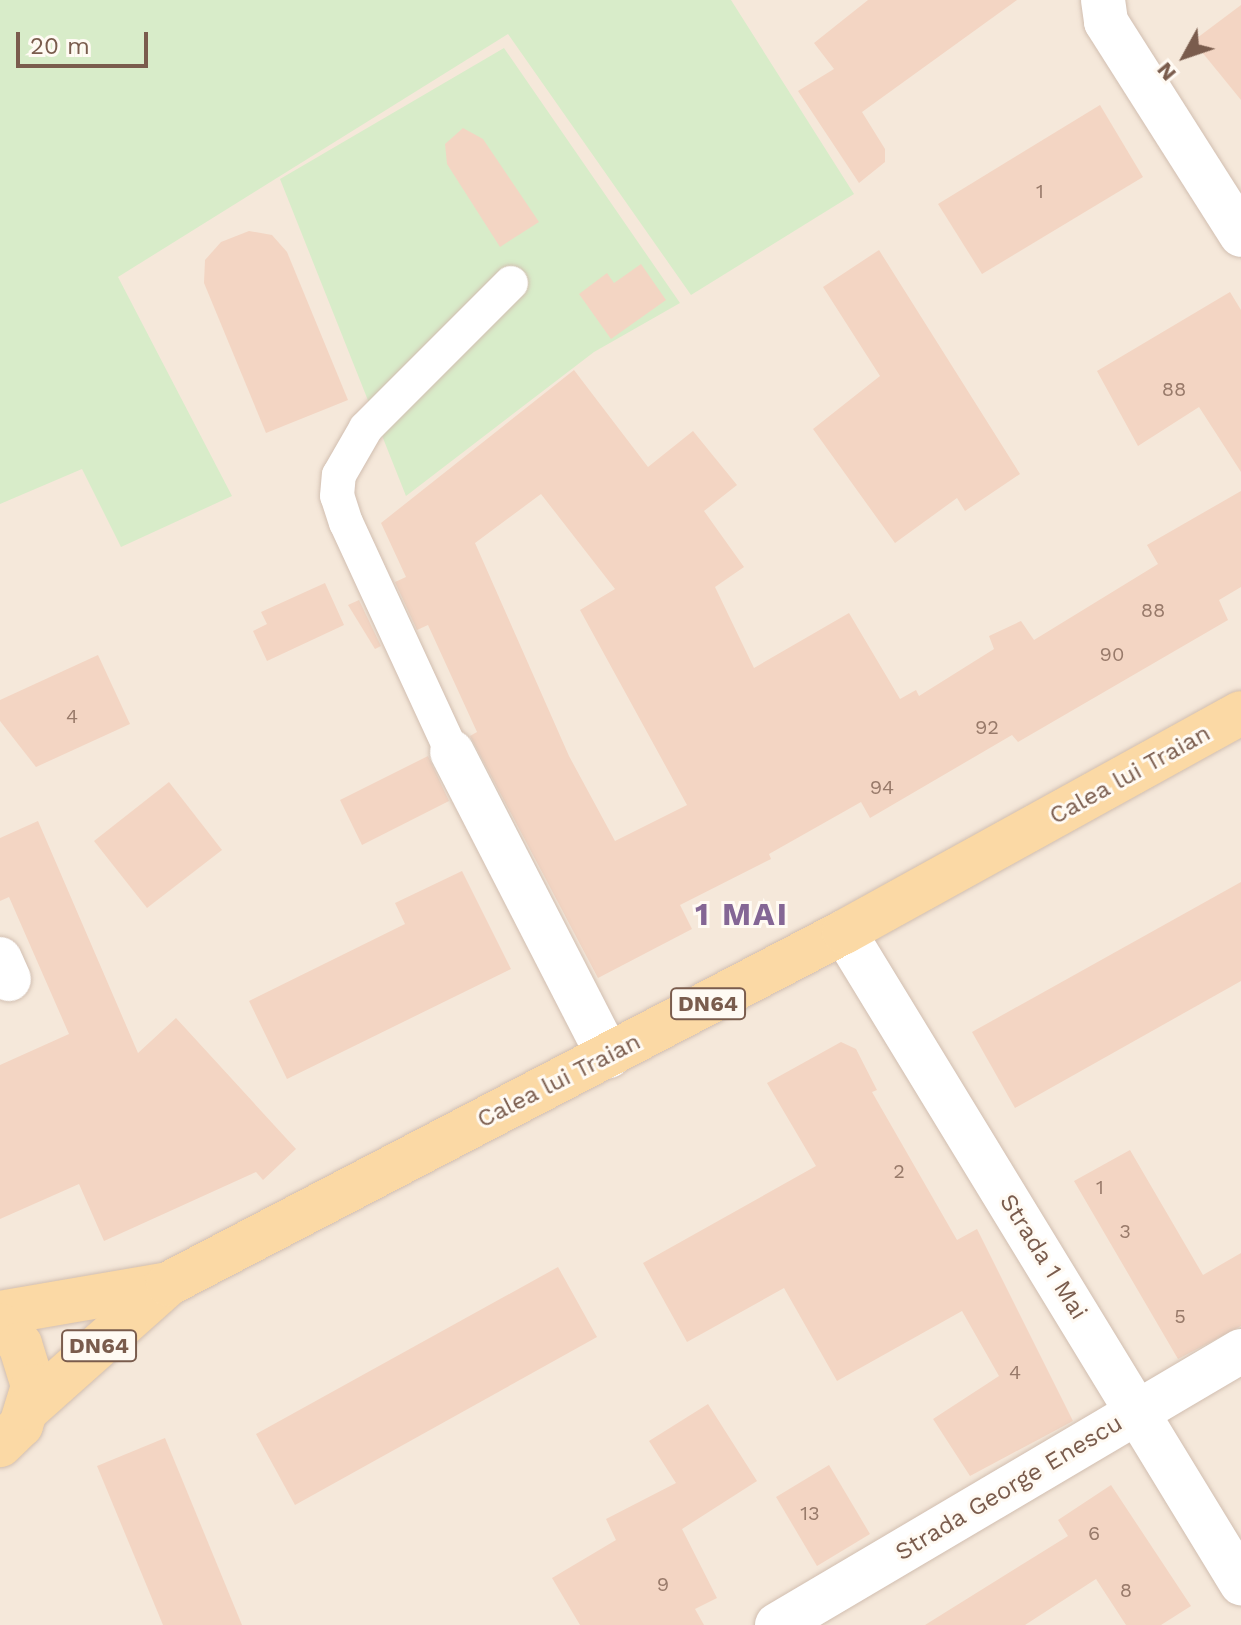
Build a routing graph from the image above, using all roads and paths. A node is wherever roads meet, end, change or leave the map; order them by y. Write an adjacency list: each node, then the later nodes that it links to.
1 (1103, 0): 2 (street)
2 (1241, 235)
3 (511, 283): 5 (street)
4 (1241, 713): 6 (main road, Calea lui Traian / DN64)
5 (452, 752): 7 (street)
6 (844, 932): 7 (main road, Calea lui Traian / DN64); 15 (street, Strada 1 Mai)
7 (608, 1056): 8 (main road, Calea lui Traian / DN64)
8 (168, 1284): 10 (main road, Calea lui Traian / DN64); 14 (main road, Calea lui Traian / DN64)
9 (0, 1289): 10 (main road)
10 (95, 1296): 11 (main road, Calea lui Traian / DN64)
11 (0, 1313)
12 (0, 1325): 14 (main road)
13 (1241, 1351): 15 (street, Strada George Enescu)
14 (29, 1408): 16 (main road, Calea lui Traian)
15 (1138, 1412): 17 (street, Strada 1 Mai); 18 (street, Strada George Enescu)
16 (0, 1445)
17 (1241, 1583)
18 (777, 1625)

